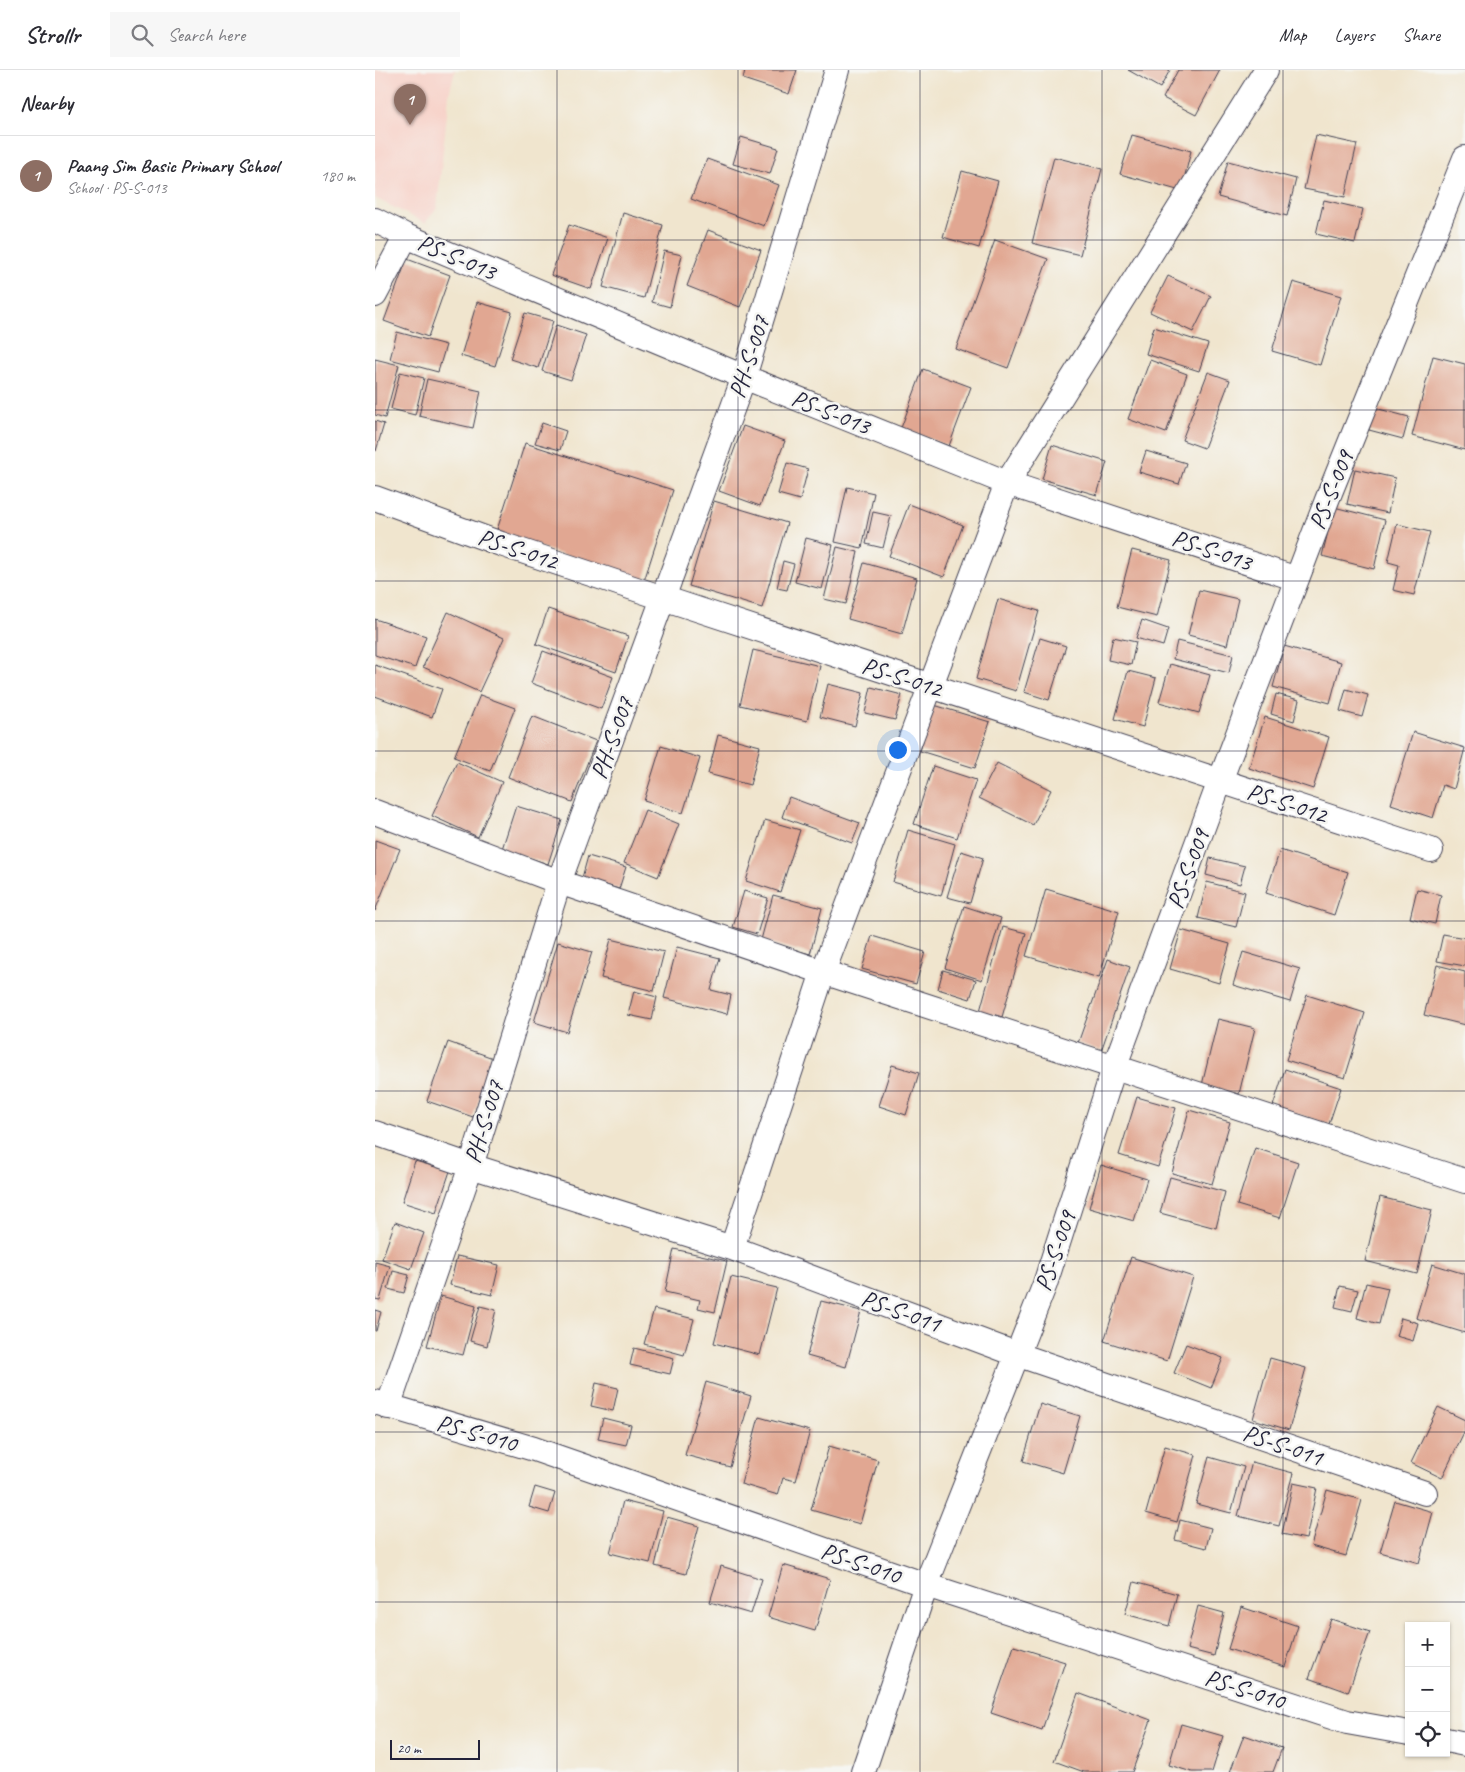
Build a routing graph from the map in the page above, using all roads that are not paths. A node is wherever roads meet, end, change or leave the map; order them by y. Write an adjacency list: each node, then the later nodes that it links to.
1 (837, 70): 7 (street, PH-S-007)
2 (1266, 70): 8 (street)
3 (1465, 158): 10 (street, PS-S-009)
4 (375, 220): 5 (street, PS-S-013)
5 (406, 236): 6 (street); 7 (street, PS-S-013)
6 (375, 295)
7 (744, 377): 8 (street, PS-S-013); 11 (street, PH-S-007)
8 (1007, 483): 10 (street, PS-S-013); 12 (street)
9 (375, 498): 11 (street, PS-S-012)
10 (1297, 578): 13 (street, PS-S-009)
11 (663, 598): 12 (street, PS-S-012); 16 (street, PH-S-007)
12 (930, 686): 13 (street, PS-S-012); 17 (street)
13 (1220, 781): 15 (street, PS-S-012); 18 (street, PS-S-009)
14 (375, 812): 16 (street)
15 (1431, 850)
16 (559, 882): 17 (street); 20 (street, PH-S-007)
17 (823, 972): 18 (street); 22 (street)
18 (1114, 1068): 21 (street); 23 (street, PS-S-009)
19 (375, 1133): 20 (street, PS-S-011)
20 (471, 1166): 22 (street, PS-S-011); 24 (street, PH-S-007)
21 (1465, 1181)
22 (732, 1248): 23 (street, PS-S-011)
23 (1016, 1354): 25 (street, PS-S-011); 26 (street, PS-S-009)
24 (382, 1404): 26 (street, PS-S-010)
25 (1425, 1493)
26 (926, 1585): 27 (street, PS-S-010); 30 (street, PS-S-009)
27 (1405, 1732)
28 (1450, 1741): 29 (street)
29 (1465, 1744)
30 (863, 1772)

